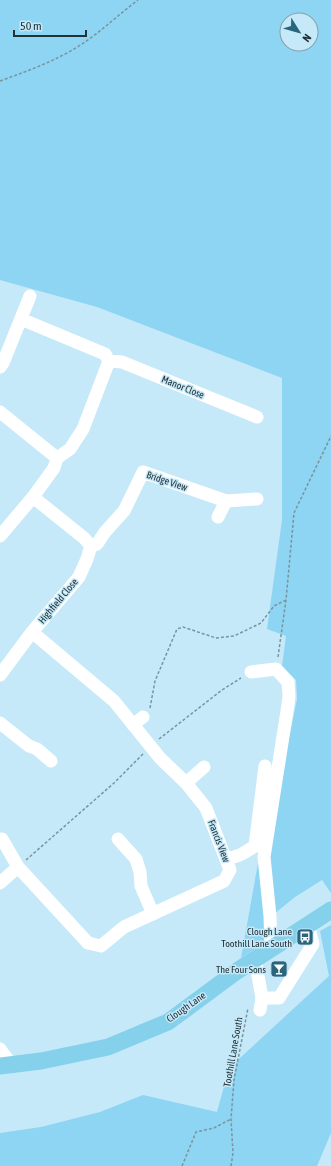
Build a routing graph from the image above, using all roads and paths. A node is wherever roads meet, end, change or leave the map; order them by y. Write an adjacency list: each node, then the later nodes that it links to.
1 (138, 0): 2 (path)
2 (0, 81)
3 (30, 296): 4 (street)
4 (21, 319): 5 (street, Manor Close); 6 (street)
5 (109, 361): 8 (street, Manor Close); 10 (street)
6 (0, 367)
7 (0, 412): 10 (street)
8 (257, 418)
9 (331, 436): 17 (path)
10 (57, 458): 11 (street)
11 (33, 497): 15 (street); 16 (street)
12 (257, 499): 13 (street, Bridge View)
13 (226, 501): 14 (street); 16 (street, Bridge View)
14 (218, 518)
15 (0, 536)
16 (91, 546): 18 (street, Highfield Close)
17 (286, 600): 19 (path); 22 (path)
18 (32, 632): 21 (street, Highfield Close); 22 (street, Francis View)
19 (276, 669): 20 (street); 37 (street)
20 (251, 672): 24 (path)
21 (0, 675)
22 (142, 718): 24 (street, Francis View)
23 (0, 723): 25 (street)
24 (151, 746): 28 (street, Francis View); 32 (path)
25 (51, 761)
26 (265, 766): 31 (street)
27 (204, 767): 28 (street)
28 (186, 782): 31 (street, Francis View)
29 (2, 839): 32 (street, Francis View)
30 (118, 839): 35 (street)
31 (226, 858): 35 (street, Francis View)
32 (18, 867): 33 (street); 35 (street, Francis View)
33 (0, 883)
34 (331, 910): 36 (main road, Clough Lane)
35 (153, 914)
36 (308, 925): 37 (main road, Clough Lane); 39 (street)
37 (271, 948): 38 (main road, Clough Lane)
38 (255, 959): 39 (street); 41 (main road, Clough Lane)
39 (257, 1004): 42 (path, Toothill Lane South)
40 (0, 1049): 41 (street)
41 (5, 1065)
42 (231, 1119): 43 (path); 44 (path, Toothill Lane South)
43 (182, 1166)
44 (231, 1166)

